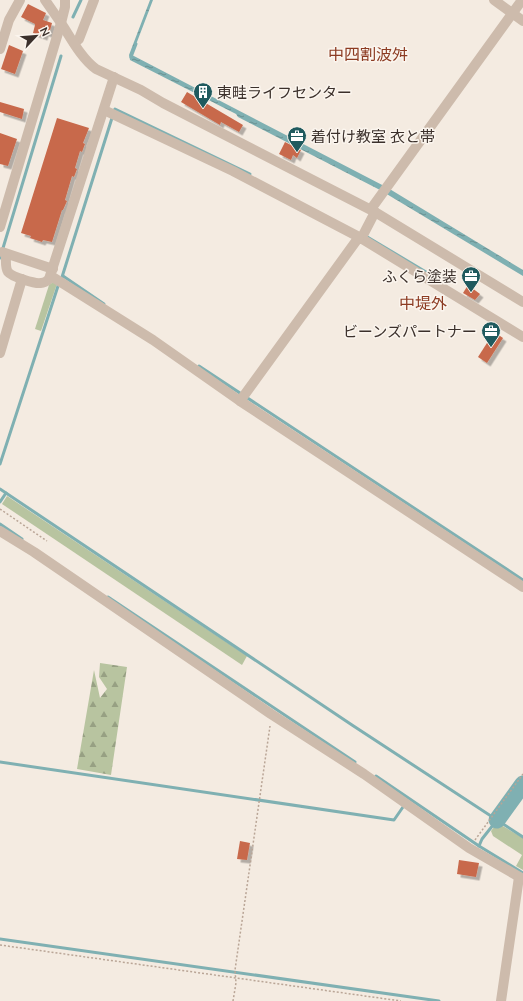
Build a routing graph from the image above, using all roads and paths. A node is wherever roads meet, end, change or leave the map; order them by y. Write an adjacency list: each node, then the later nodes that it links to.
1 (20, 0): 10 (street)
2 (64, 0): 5 (street); 8 (street)
3 (94, 0): 9 (street)
4 (494, 0): 6 (street)
5 (47, 2): 8 (street)
6 (516, 8): 7 (street); 13 (street)
7 (523, 21)
8 (61, 23): 9 (street); 14 (street)
9 (74, 43): 11 (street)
10 (0, 49)
11 (114, 77): 12 (street); 13 (street)
12 (104, 110): 15 (street); 17 (street)
13 (373, 211): 15 (street); 19 (street)
14 (0, 227)
15 (362, 236): 20 (street); 22 (street)
16 (4, 253): 17 (street); 18 (street)
17 (56, 277): 18 (street); 22 (street)
18 (22, 279): 21 (street)
19 (523, 302)
20 (523, 337)
21 (0, 353)
22 (242, 397): 26 (street)
23 (0, 509): 25 (path)
24 (0, 531): 27 (street)
25 (47, 541)
26 (523, 587)
27 (271, 714): 30 (street); 32 (path)
28 (523, 774): 29 (path)
29 (475, 840)
30 (521, 878): 35 (street)
31 (0, 945): 32 (path)
32 (235, 976): 33 (path); 34 (path)
33 (233, 1001)
34 (400, 1001)
35 (501, 1001)

